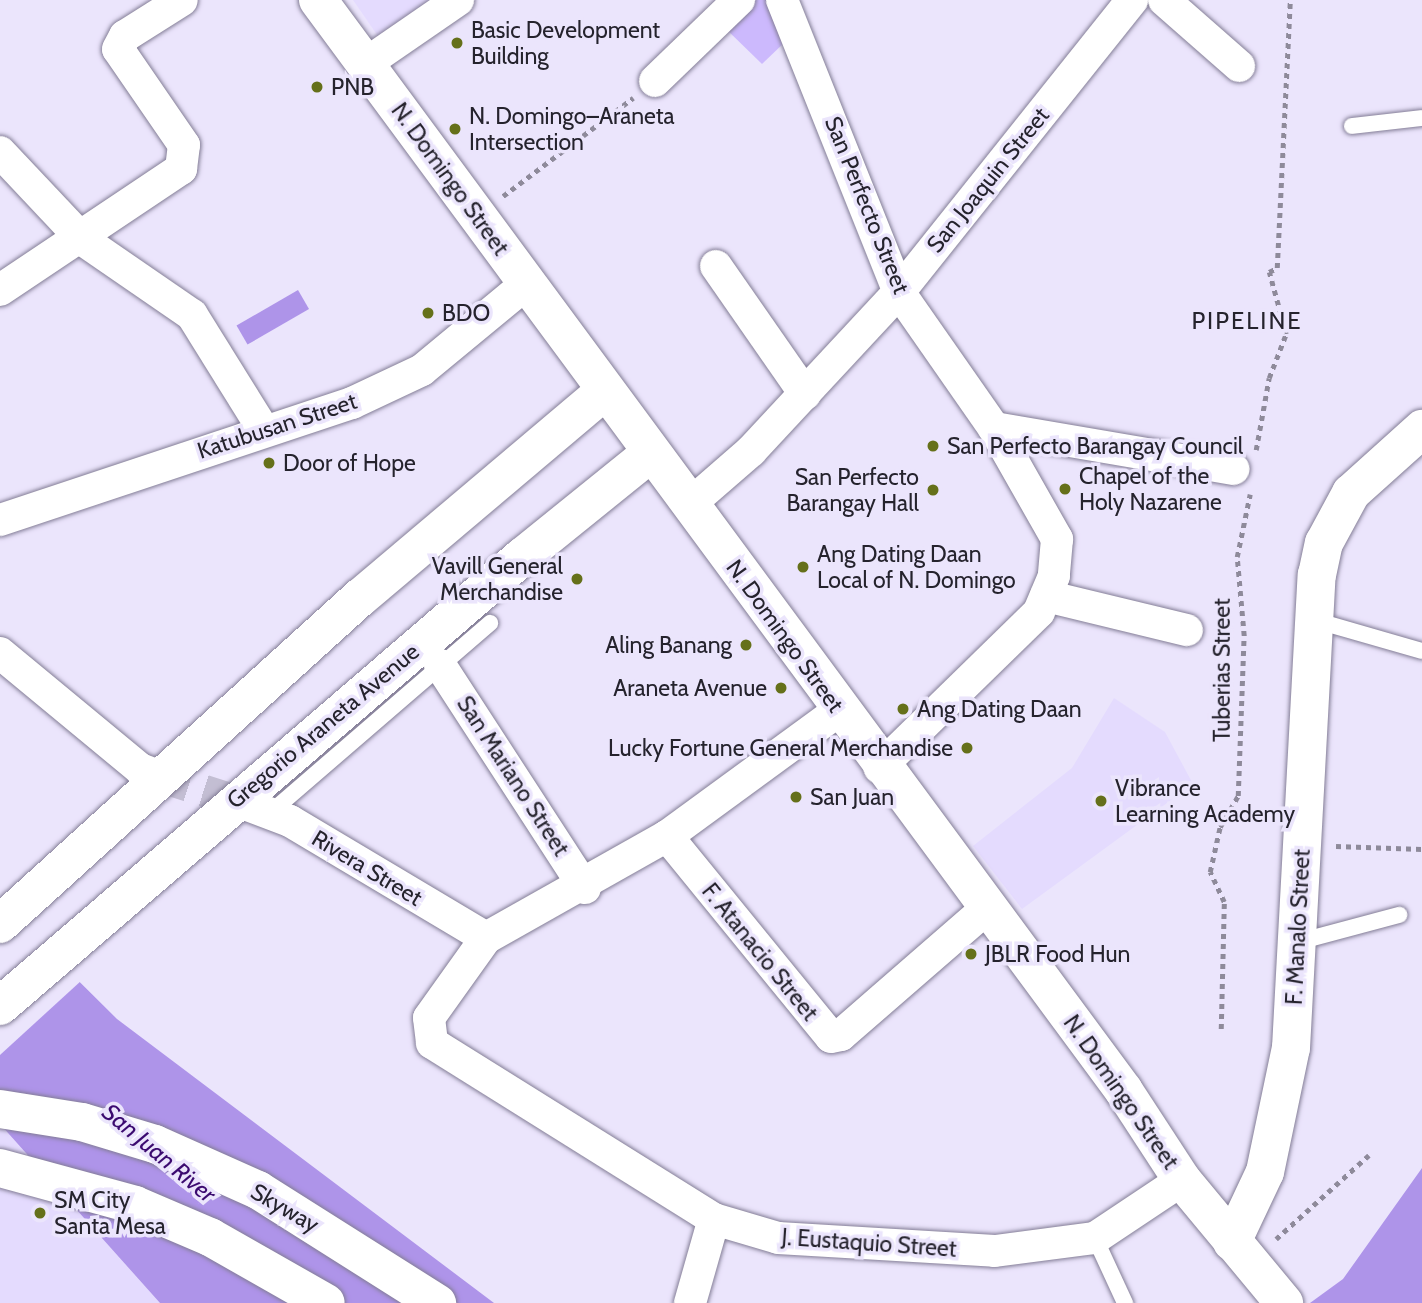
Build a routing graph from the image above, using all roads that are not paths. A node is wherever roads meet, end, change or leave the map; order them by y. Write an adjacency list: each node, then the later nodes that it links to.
1 (182, 0): 14 (street)
2 (318, 0): 8 (main road, N. Domingo Street)
3 (458, 0): 8 (street)
4 (739, 0): 10 (street)
5 (782, 0): 18 (street, San Perfecto Street)
6 (1132, 0): 18 (street, San Joaquin Street)
7 (1164, 0): 9 (street)
8 (365, 64): 16 (main road, N. Domingo Street)
9 (1239, 66)
10 (655, 81)
11 (1422, 118): 12 (lane)
12 (1352, 126)
13 (0, 152): 14 (street)
14 (83, 240): 17 (street); 22 (street)
15 (716, 266): 20 (street)
16 (527, 283): 19 (main road, N. Domingo Street); 22 (street, Katubusan Street)
17 (0, 289)
18 (899, 292): 20 (street, San Joaquin Street); 21 (street, San Perfecto Street)
19 (604, 392): 24 (main road, N. Domingo Street); 43 (main road)
20 (804, 394): 26 (street, San Joaquin Street)
21 (993, 428): 25 (street); 28 (street, San Perfecto Street)
22 (263, 429): 27 (street, Katubusan Street)
23 (1422, 429): 29 (main road, F. Manalo Street)
24 (651, 453): 26 (main road, N. Domingo Street); 46 (main road, Gregorio Araneta Avenue)
25 (1243, 472)
26 (690, 504): 35 (main road, N. Domingo Street)
27 (0, 520)
28 (1046, 596): 31 (street); 36 (street, San Perfecto Street)
29 (1314, 620): 32 (lane); 45 (main road, F. Manalo Street)
30 (490, 623): 34 (lane)
31 (1187, 630)
32 (1422, 651)
33 (2, 658): 37 (street)
34 (440, 665): 38 (lane); 40 (street, San Mariano Street)
35 (838, 711): 36 (main road, N. Domingo Street); 39 (street)
36 (880, 768): 41 (main road, N. Domingo Street)
37 (158, 776)
38 (257, 808): 44 (street, Rivera Street)
39 (667, 836): 40 (street); 41 (street, F. Atanacio Street)
40 (585, 888): 44 (street)
41 (988, 907): 49 (main road, N. Domingo Street)
42 (1399, 915): 45 (lane)
43 (0, 924)
44 (486, 938): 50 (street, J. Eustaquio Street)
45 (1298, 942): 52 (main road, F. Manalo Street)
46 (0, 1006)
47 (0, 1109): 54 (main road, Skyway)
48 (0, 1168): 53 (main road)
49 (1182, 1180): 51 (street, J. Eustaquio Street); 52 (main road, N. Domingo Street)
50 (715, 1219): 51 (street, J. Eustaquio Street); 55 (street)
51 (1094, 1238): 56 (lane)
52 (1243, 1246): 57 (main road, N. Domingo Street)
53 (326, 1303)
54 (437, 1303)
55 (690, 1303)
56 (1125, 1303)
57 (1284, 1303)

